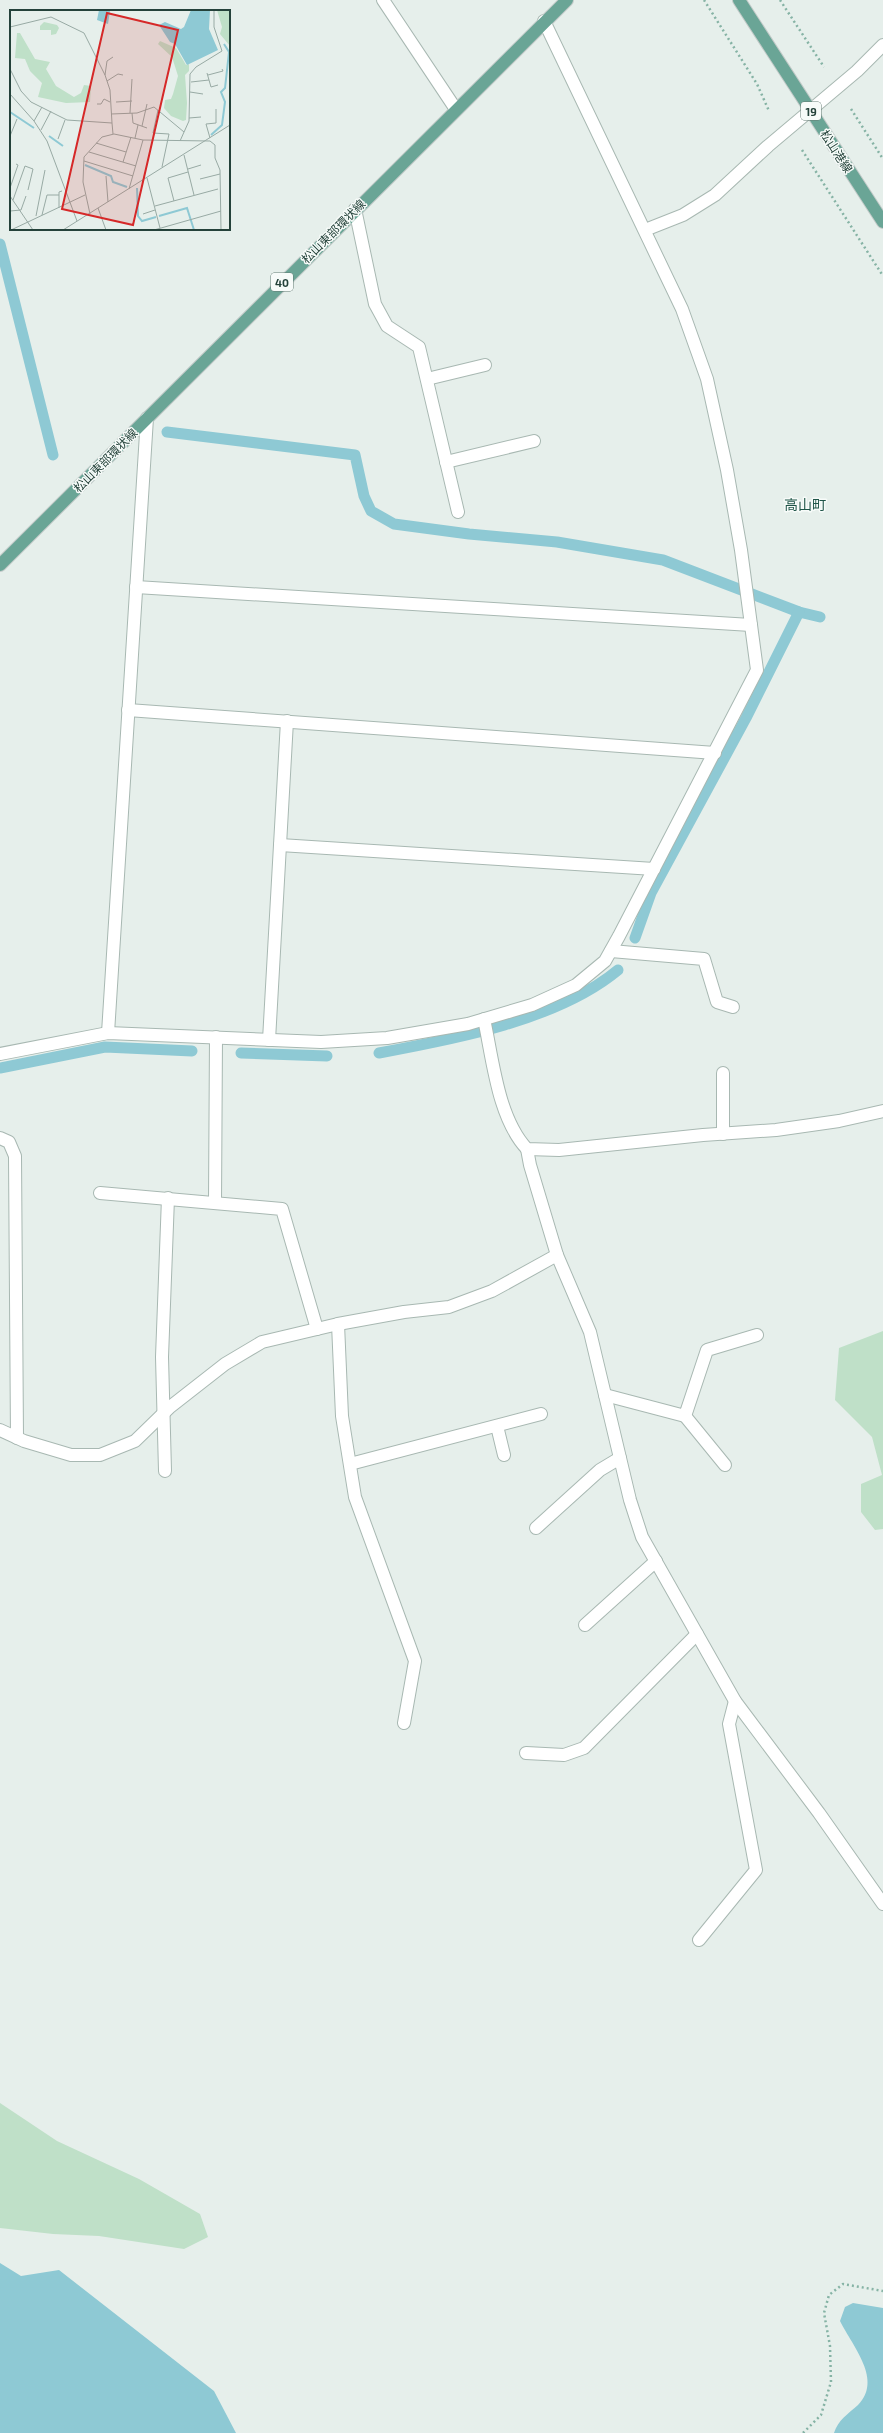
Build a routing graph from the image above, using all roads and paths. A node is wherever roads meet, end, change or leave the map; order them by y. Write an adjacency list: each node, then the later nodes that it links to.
1 (383, 0): 7 (street)
2 (567, 0): 5 (main road, 松山東部環状線 / 40)
3 (704, 0): 9 (path)
4 (739, 0): 8 (main road, 松山港線 / 19)
5 (544, 21): 7 (main road, 松山東部環状線 / 40); 12 (street)
6 (883, 45): 8 (street)
7 (455, 108): 10 (main road, 松山東部環状線 / 40)
8 (810, 109): 9 (street); 11 (main road, 松山港線 / 19)
9 (782, 134): 12 (street); 13 (path)
10 (355, 209): 15 (street); 16 (main road, 松山東部環状線 / 40)
11 (883, 222)
12 (645, 230): 22 (street)
13 (883, 276)
14 (485, 365): 15 (street)
15 (426, 379): 18 (street)
16 (147, 418): 20 (main road, 松山東部環状線 / 40); 21 (street)
17 (534, 441): 18 (street)
18 (446, 462): 19 (street)
19 (458, 512)
20 (0, 565)
21 (136, 586): 22 (street); 23 (street)
22 (751, 625): 25 (street)
23 (128, 710): 24 (street); 31 (street)
24 (287, 721): 25 (street); 26 (street)
25 (714, 753): 27 (street)
26 (280, 845): 27 (street); 33 (street)
27 (654, 869): 28 (street)
28 (611, 951): 29 (street); 30 (street)
29 (733, 1007)
30 (484, 1019): 33 (street); 39 (street)
31 (108, 1033): 32 (street); 34 (street)
32 (216, 1038): 33 (street); 42 (street)
33 (269, 1040)
34 (0, 1054)
35 (723, 1074): 37 (street)
36 (883, 1110): 37 (street)
37 (723, 1134): 39 (street)
38 (0, 1138): 53 (street)
39 (527, 1149): 43 (street)
40 (100, 1193): 41 (street)
41 (168, 1198): 42 (street); 48 (street)
42 (215, 1202): 45 (street)
43 (557, 1255): 44 (street); 47 (street)
44 (338, 1324): 45 (street); 56 (street)
45 (317, 1329): 48 (street)
46 (757, 1335): 50 (street)
47 (606, 1395): 50 (street); 55 (street)
48 (164, 1412): 53 (street); 58 (street)
49 (541, 1414): 51 (street)
50 (685, 1416): 57 (street)
51 (497, 1426): 54 (street); 56 (street)
52 (0, 1430): 53 (street)
53 (17, 1438)
54 (504, 1455)
55 (620, 1458): 59 (street); 60 (street)
56 (350, 1464): 64 (street)
57 (725, 1465)
58 (165, 1471)
59 (536, 1528)
60 (656, 1561): 61 (street); 62 (street)
61 (584, 1624)
62 (697, 1634): 63 (street); 65 (street)
63 (735, 1702): 66 (street); 67 (street)
64 (404, 1723)
65 (526, 1753)
66 (883, 1904)
67 (699, 1940)
68 (883, 2291): 69 (path)
69 (803, 2433)

